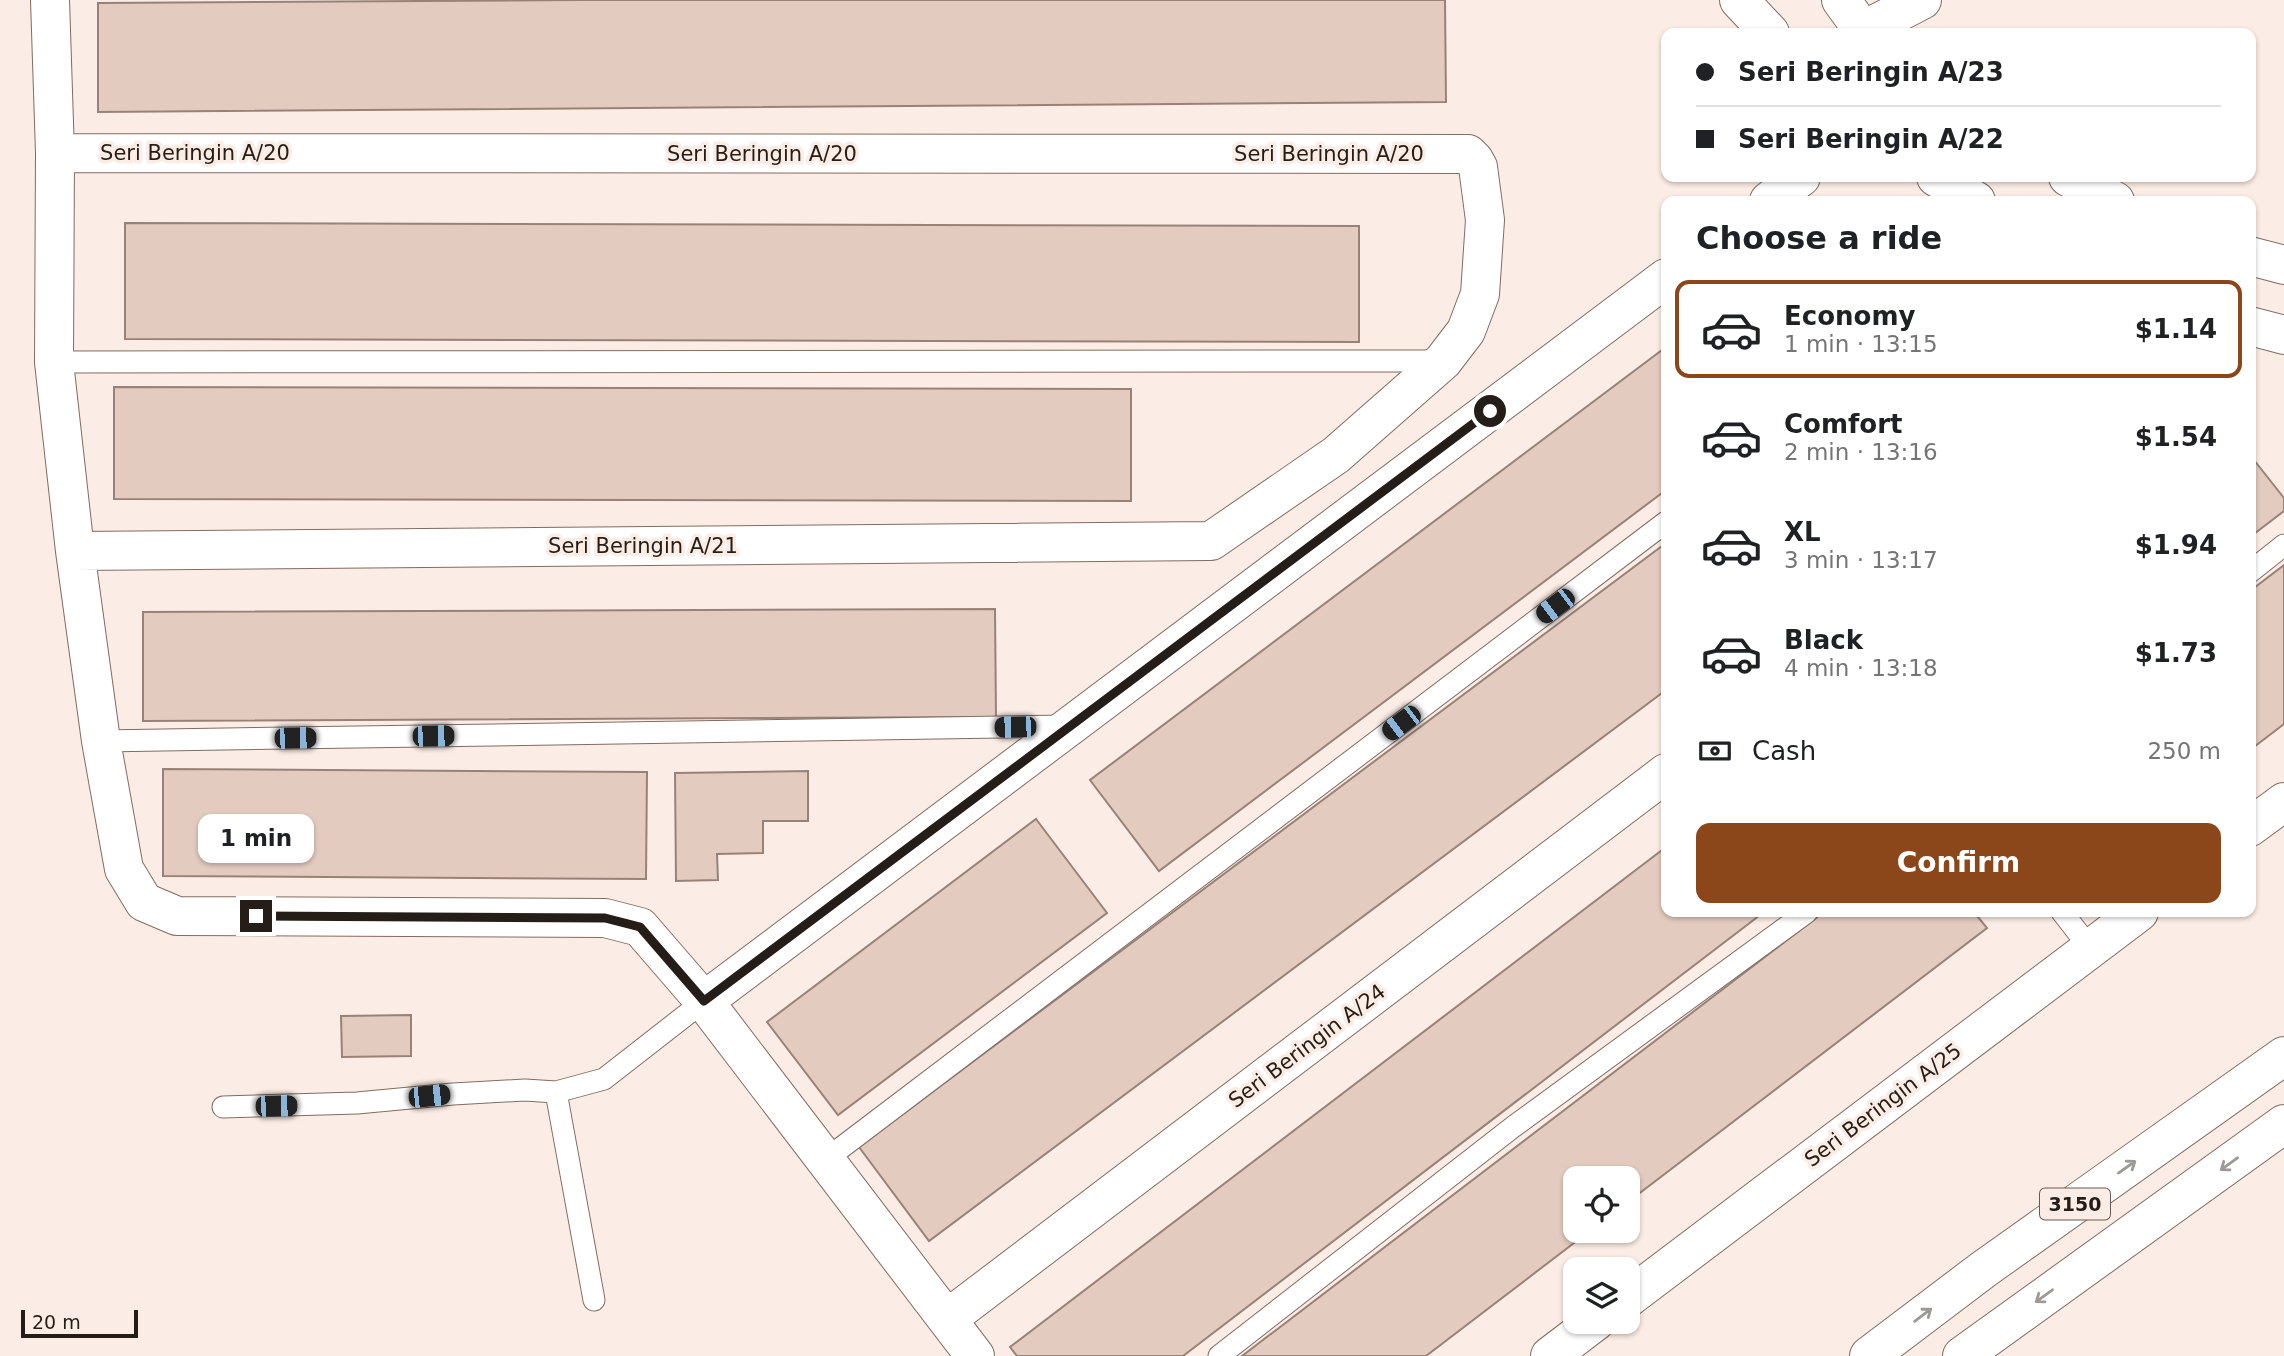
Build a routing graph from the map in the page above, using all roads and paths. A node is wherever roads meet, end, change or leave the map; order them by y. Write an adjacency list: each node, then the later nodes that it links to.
1 (50, 0): 6 (street)
2 (1739, 0): 5 (street)
3 (1922, 0): 4 (street)
4 (1856, 21)
5 (1765, 28)
6 (55, 153): 18 (street, Seri Beringin A/20); 19 (street)
7 (1794, 182): 10 (street)
8 (1944, 182): 11 (street)
9 (2078, 182): 12 (street)
10 (1776, 196)
11 (1968, 196)
12 (2105, 196)
13 (2256, 258): 14 (street)
14 (2284, 265)
15 (1661, 282): 24 (street)
16 (2256, 328): 17 (street)
17 (2284, 335)
18 (1443, 361): 19 (lane); 22 (street, Seri Beringin A/21)
19 (54, 362): 22 (street)
20 (1661, 526): 38 (lane)
21 (2284, 545): 23 (lane)
22 (75, 551): 25 (street)
23 (2256, 567)
24 (1071, 726): 25 (lane); 33 (street)
25 (101, 741): 33 (street)
26 (1661, 777): 41 (street, Seri Beringin A/24)
27 (2284, 802): 28 (street)
28 (2256, 823)
29 (1800, 917): 44 (lane)
30 (2066, 917): 32 (lane)
31 (2131, 917): 32 (street, Seri Beringin A/25)
32 (2090, 948): 39 (street, Seri Beringin A/25)
33 (704, 1001): 35 (lane); 38 (street)
34 (2284, 1056): 46 (street, 3150, one-way to 34)
35 (556, 1092): 36 (lane); 40 (lane)
36 (223, 1107)
37 (2284, 1124): 47 (street, 3150, one-way to 47)
38 (825, 1160): 41 (street)
39 (1640, 1289)
40 (594, 1300)
41 (947, 1319): 43 (street)
42 (1580, 1334): 45 (street)
43 (975, 1356)
44 (1219, 1356)
45 (1550, 1356)
46 (1869, 1356)
47 (1962, 1356)

